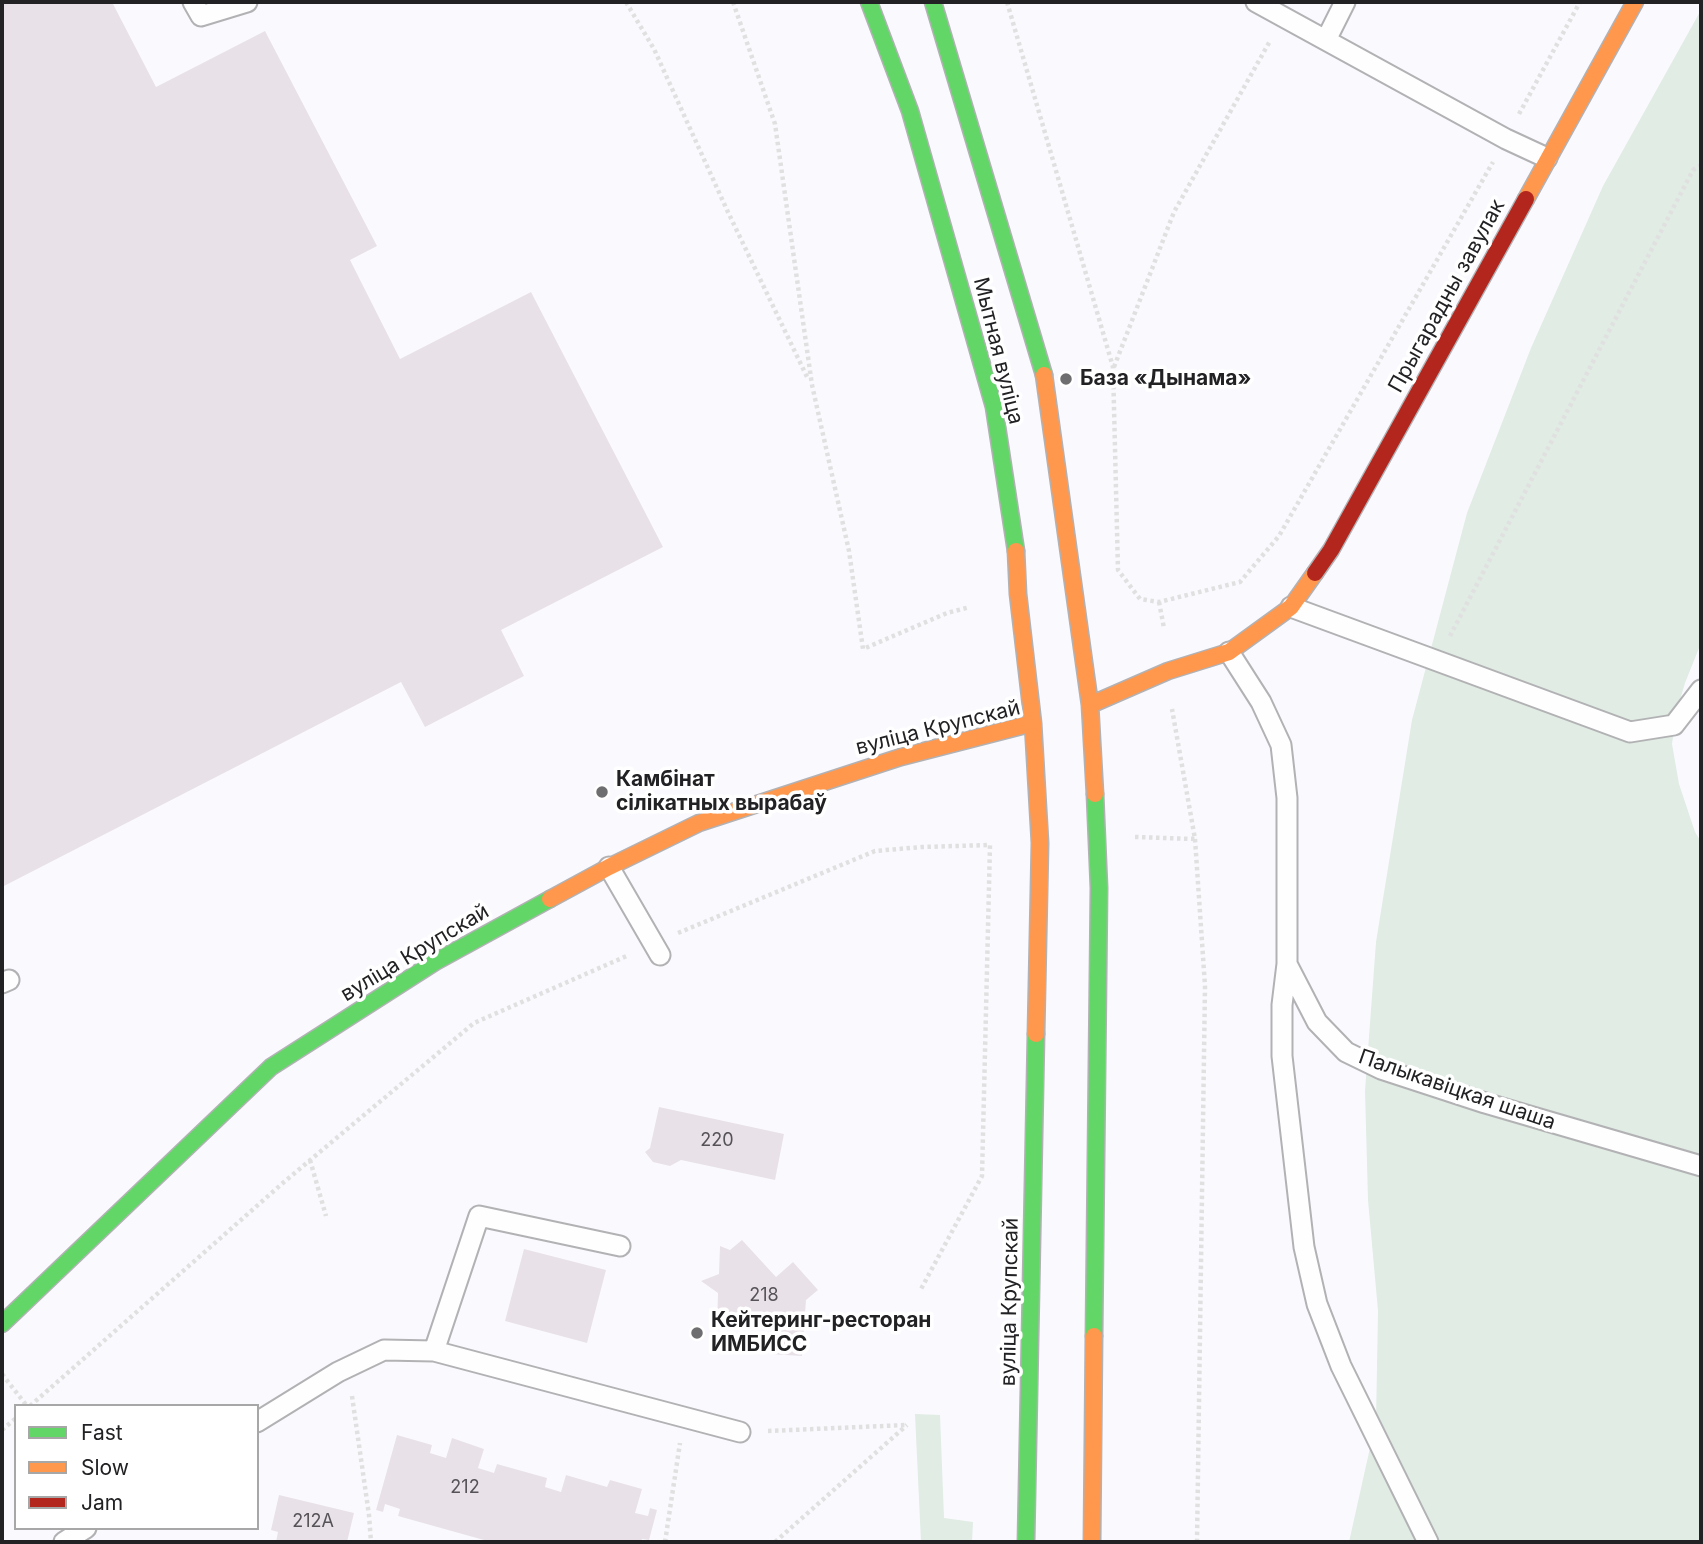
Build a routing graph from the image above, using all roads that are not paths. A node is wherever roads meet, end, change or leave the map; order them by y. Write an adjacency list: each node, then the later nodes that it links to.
1 (193, 2): 2 (lane)
2 (247, 2)
3 (869, 2): 14 (main road, Мытная вуліца)
4 (933, 2): 13 (main road, Мытная вуліца)
5 (1256, 2): 8 (lane)
6 (1345, 2): 8 (lane)
7 (1635, 2): 9 (main road, Прыгарадны завулак)
8 (1326, 40): 9 (lane)
9 (1547, 158): 10 (main road, Прыгарадны завулак)
10 (1291, 607): 11 (main road, Прыгарадны завулак); 12 (lane)
11 (1229, 652): 13 (main road, Прыгарадны завулак); 17 (lane, Палыкавіцкая шаша)
12 (1701, 690)
13 (1084, 707): 27 (main road)
14 (1039, 721): 15 (main road, вуліца Крупскай); 26 (main road, вуліца Крупскай)
15 (608, 867): 16 (lane); 20 (main road, вуліца Крупскай)
16 (656, 950)
17 (1287, 964): 18 (lane, Палыкавіцкая шаша); 28 (lane)
18 (1701, 1166)
19 (620, 1247): 21 (lane)
20 (2, 1325)
21 (435, 1351): 22 (lane); 23 (lane)
22 (259, 1421)
23 (740, 1432)
24 (83, 1530): 25 (lane)
25 (64, 1542)
26 (1026, 1542)
27 (1092, 1542)
28 (1428, 1542)

